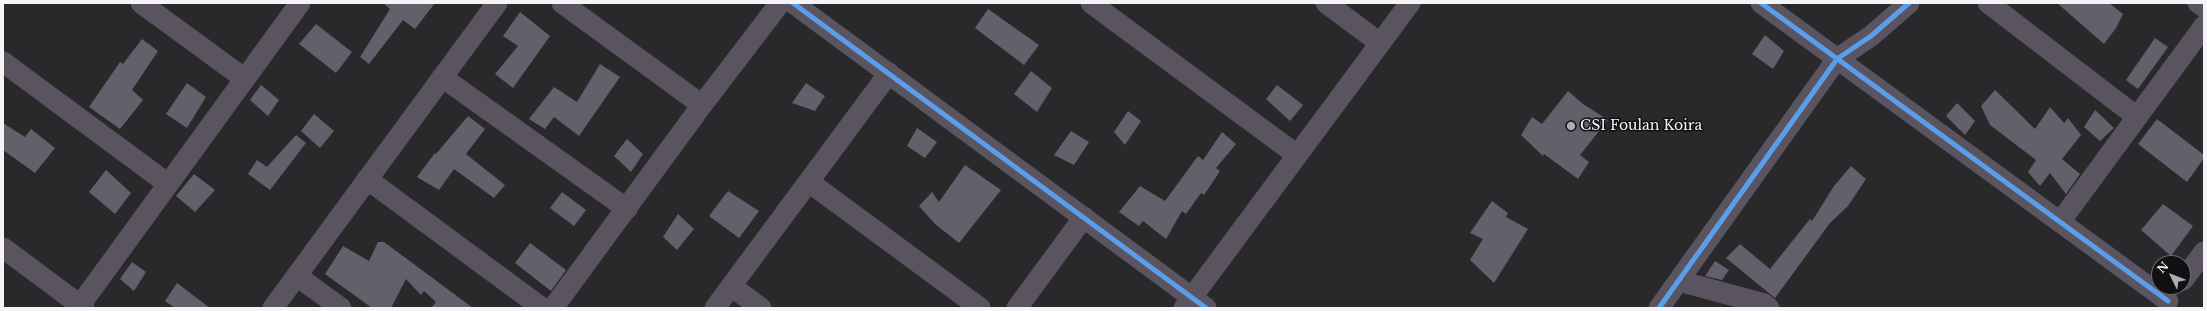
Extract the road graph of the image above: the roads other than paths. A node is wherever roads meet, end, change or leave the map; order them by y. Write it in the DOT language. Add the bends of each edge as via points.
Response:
graph roads {
  1 [pos="141,3"];
  2 [pos="300,3"];
  3 [pos="496,3"];
  4 [pos="562,3"];
  5 [pos="780,3"];
  6 [pos="793,3"];
  7 [pos="1091,3"];
  8 [pos="1326,3"];
  9 [pos="1410,3"];
  10 [pos="1761,3"];
  11 [pos="1909,3"];
  12 [pos="1988,3"];
  13 [pos="2198,3"];
  14 [pos="2204,7"];
  15 [pos="2204,26"];
  16 [pos="1380,43"];
  17 [pos="1836,59"];
  18 [pos="3,62"];
  19 [pos="889,73"];
  20 [pos="442,77"];
  21 [pos="245,79"];
  22 [pos="702,105"];
  23 [pos="2137,117"];
  24 [pos="1297,155"];
  25 [pos="367,179"];
  26 [pos="809,182"];
  27 [pos="168,184"];
  28 [pos="627,209"];
  29 [pos="1084,217"];
  30 [pos="2060,222"];
  31 [pos="3,248"];
  32 [pos="2204,252"];
  33 [pos="2191,269"];
  34 [pos="297,276"];
  35 [pos="1679,281"];
  36 [pos="731,286"];
  37 [pos="2170,299"];
  38 [pos="1194,304"];
  39 [pos="81,307"];
  40 [pos="273,308"];
  41 [pos="341,308"];
  42 [pos="542,308"];
  43 [pos="553,308"];
  44 [pos="715,308"];
  45 [pos="761,308"];
  46 [pos="980,308"];
  47 [pos="1017,308"];
  48 [pos="1659,308"];
  49 [pos="1769,308"];
  1 -- 21 [label="street"];
  2 -- 21 [label="street"];
  3 -- 20 [label="street"];
  4 -- 22 [label="street"];
  5 -- 22 [label="street"];
  6 -- 19 [label="street"];
  7 -- 24 [label="street"];
  8 -- 16 [label="street"];
  9 -- 16 [label="street"];
  10 -- 17 [label="street"];
  11 -- 17 [label="street" via="1871,36"];
  12 -- 23 [label="street"];
  13 -- 14 [label="street"];
  15 -- 23 [label="street"];
  16 -- 24 [label="street"];
  17 -- 30 [label="street"];
  17 -- 35 [label="street"];
  18 -- 27 [label="street"];
  19 -- 26 [label="street"];
  19 -- 29 [label="street"];
  20 -- 25 [label="street"];
  20 -- 28 [label="street"];
  21 -- 27 [label="street"];
  22 -- 28 [label="street"];
  23 -- 30 [label="street"];
  24 -- 38 [label="street"];
  25 -- 34 [label="street"];
  25 -- 42 [label="street"];
  26 -- 36 [label="street"];
  26 -- 46 [label="street"];
  27 -- 39 [label="street"];
  28 -- 43 [label="street"];
  29 -- 38 [label="street"];
  29 -- 47 [label="street"];
  30 -- 37 [label="street"];
  31 -- 39 [label="street"];
  32 -- 33 [label="street"];
  34 -- 40 [label="street"];
  34 -- 41 [label="street"];
  35 -- 48 [label="street"];
  35 -- 49 [label="street" via="1764,304"];
  36 -- 44 [label="street"];
  36 -- 45 [label="street"];
}
